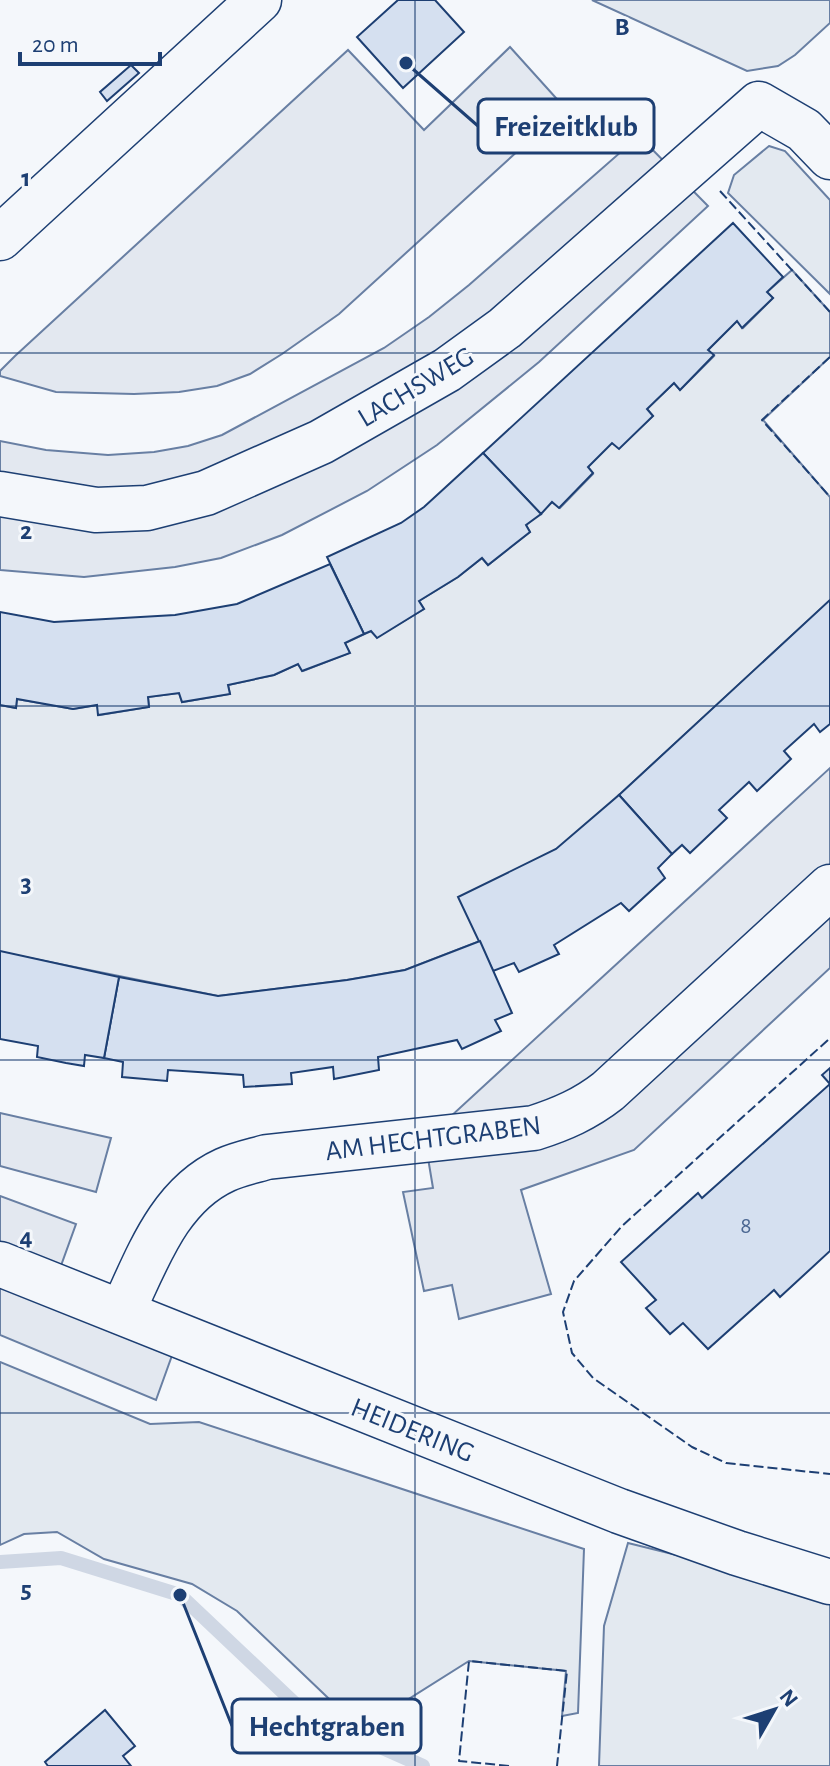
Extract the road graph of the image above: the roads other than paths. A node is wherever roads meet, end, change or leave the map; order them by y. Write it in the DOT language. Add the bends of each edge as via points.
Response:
graph roads {
  1 [pos="259,0"];
  2 [pos="830,157"];
  3 [pos="0,238"];
  4 [pos="0,494"];
  5 [pos="830,887"];
  6 [pos="0,1264"];
  7 [pos="122,1312"];
  8 [pos="830,1582"];
  1 -- 3 [label="street"];
  2 -- 4 [label="street, LACHSWEG" via="804,130 759,104 505,328 447,370 321,442 206,493 147,508 96,510"];
  5 -- 7 [label="street, AM HECHTGRABEN" via="608,1091 575,1113 534,1128 267,1157 209,1179 161,1229"];
  6 -- 7 [label="street, HEIDERING"];
  7 -- 8 [label="street, HEIDERING" via="619,1511"];
}
